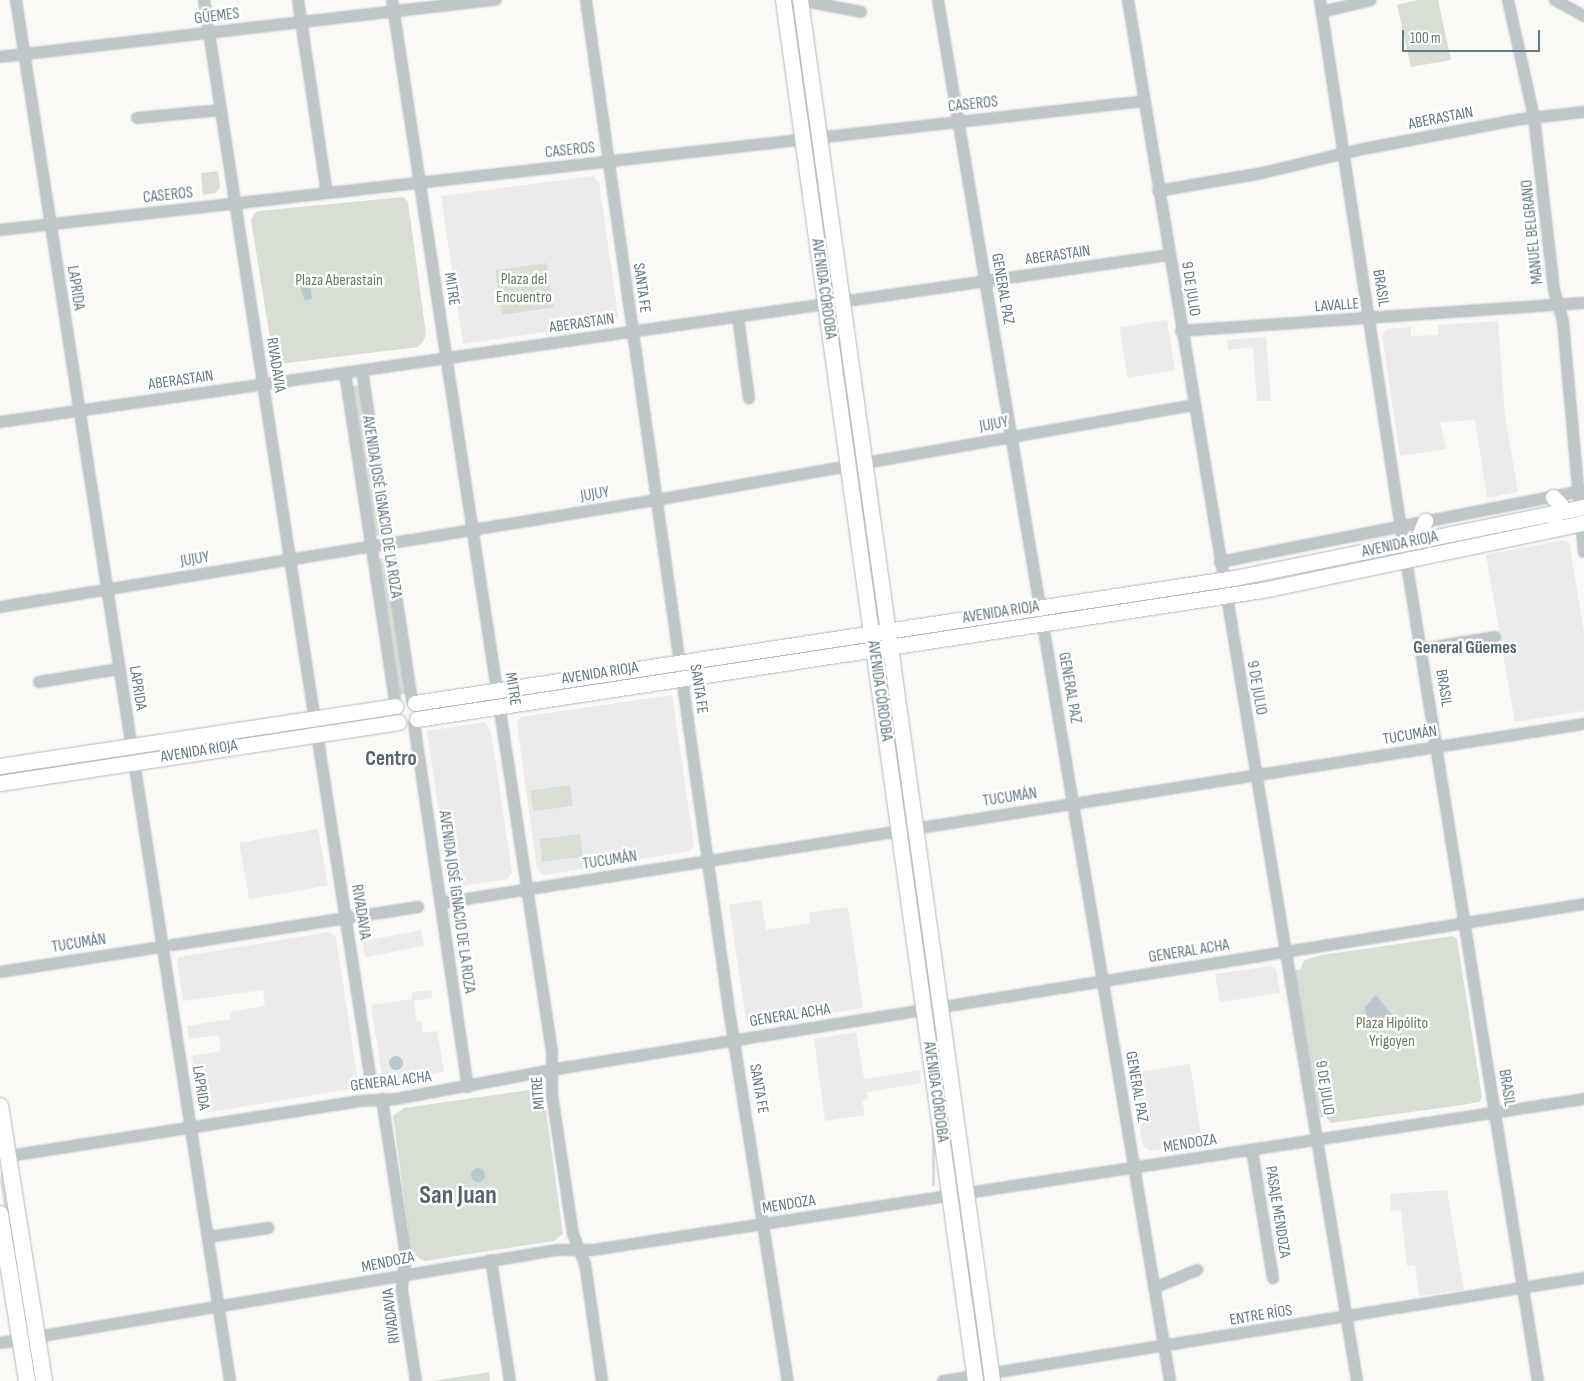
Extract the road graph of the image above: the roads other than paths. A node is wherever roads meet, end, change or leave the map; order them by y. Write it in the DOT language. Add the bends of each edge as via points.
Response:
graph roads {
  1 [pos="16,0"];
  2 [pos="204,0"];
  3 [pos="298,0"];
  4 [pos="392,0"];
  5 [pos="496,0"];
  6 [pos="586,0"];
  7 [pos="783,0"];
  8 [pos="800,0"];
  9 [pos="938,0"];
  10 [pos="1128,0"];
  11 [pos="1320,0"];
  12 [pos="1371,0"];
  13 [pos="1508,0"];
  14 [pos="1555,0"];
  15 [pos="394,12"];
  16 [pos="861,12"];
  17 [pos="1322,12"];
  18 [pos="1584,16"];
  19 [pos="301,22"];
  20 [pos="209,33"];
  21 [pos="24,55"];
  22 [pos="0,57"];
  23 [pos="1144,101"];
  24 [pos="221,110"];
  25 [pos="1584,112"];
  26 [pos="1534,117"];
  27 [pos="137,118"];
  28 [pos="958,121"];
  29 [pos="819,137"];
  30 [pos="802,139"];
  31 [pos="1344,154"];
  32 [pos="608,162"];
  33 [pos="420,183"];
  34 [pos="1158,191"];
  35 [pos="327,194"];
  36 [pos="235,204"];
  37 [pos="50,225"];
  38 [pos="0,230"];
  39 [pos="1169,255"];
  40 [pos="985,282"];
  41 [pos="842,302"];
  42 [pos="1584,303"];
  43 [pos="825,304"];
  44 [pos="1559,306"];
  45 [pos="738,317"];
  46 [pos="1369,319"];
  47 [pos="1182,331"];
  48 [pos="632,332"];
  49 [pos="447,358"];
  50 [pos="362,370"];
  51 [pos="345,373"];
  52 [pos="262,384"];
  53 [pos="749,398"];
  54 [pos="1194,405"];
  55 [pos="78,410"];
  56 [pos="0,422"];
  57 [pos="1011,437"];
  58 [pos="864,463"];
  59 [pos="847,466"];
  60 [pos="1581,492"];
  61 [pos="656,500"];
  62 [pos="1572,512"];
  63 [pos="1401,525"];
  64 [pos="473,530"];
  65 [pos="1535,534"];
  66 [pos="1419,536"];
  67 [pos="389,544"];
  68 [pos="372,547"];
  69 [pos="1448,552"];
  70 [pos="1584,552"];
  71 [pos="290,560"];
  72 [pos="1407,560"];
  73 [pos="1220,562"];
  74 [pos="1279,570"];
  75 [pos="1351,572"];
  76 [pos="1222,580"];
  77 [pos="106,590"];
  78 [pos="1225,596"];
  79 [pos="0,607"];
  80 [pos="1040,607"];
  81 [pos="1043,624"];
  82 [pos="887,631"];
  83 [pos="871,633"];
  84 [pos="1495,637"];
  85 [pos="890,648"];
  86 [pos="1422,649"];
  87 [pos="873,650"];
  88 [pos="679,662"];
  89 [pos="119,669"];
  90 [pos="682,680"];
  91 [pos="39,682"];
  92 [pos="497,690"];
  93 [pos="413,702"];
  94 [pos="396,705"];
  95 [pos="500,707"];
  96 [pos="314,718"];
  97 [pos="416,721"];
  98 [pos="398,722"];
  99 [pos="1584,724"];
  100 [pos="318,740"];
  101 [pos="130,746"];
  102 [pos="1437,747"];
  103 [pos="133,762"];
  104 [pos="0,766"];
  105 [pos="1256,775"];
  106 [pos="0,783"];
  107 [pos="1073,804"];
  108 [pos="915,828"];
  109 [pos="899,831"];
  110 [pos="708,861"];
  111 [pos="528,890"];
  112 [pos="441,903"];
  113 [pos="1584,904"];
  114 [pos="418,907"];
  115 [pos="346,918"];
  116 [pos="1465,923"];
  117 [pos="173,945"];
  118 [pos="162,947"];
  119 [pos="1286,951"];
  120 [pos="0,972"];
  121 [pos="1102,980"];
  122 [pos="940,1008"];
  123 [pos="924,1010"];
  124 [pos="734,1040"];
  125 [pos="552,1072"];
  126 [pos="371,1083"];
  127 [pos="468,1087"];
  128 [pos="1584,1099"];
  129 [pos="382,1100"];
  130 [pos="0,1106"];
  131 [pos="1494,1113"];
  132 [pos="190,1127"];
  133 [pos="1317,1140"];
  134 [pos="1252,1150"];
  135 [pos="4,1156"];
  136 [pos="1134,1168"];
  137 [pos="966,1193"];
  138 [pos="950,1196"];
  139 [pos="0,1214"];
  140 [pos="766,1224"];
  141 [pos="268,1228"];
  142 [pos="208,1237"];
  143 [pos="579,1250"];
  144 [pos="491,1260"];
  145 [pos="1197,1270"];
  146 [pos="404,1275"];
  147 [pos="1273,1278"];
  148 [pos="1584,1278"];
  149 [pos="1154,1288"];
  150 [pos="1523,1288"];
  151 [pos="219,1308"];
  152 [pos="1346,1317"];
  153 [pos="37,1338"];
  154 [pos="20,1340"];
  155 [pos="0,1343"];
  156 [pos="1164,1347"];
  157 [pos="991,1377"];
  158 [pos="975,1378"];
  159 [pos="27,1381"];
  160 [pos="44,1381"];
  161 [pos="230,1381"];
  162 [pos="416,1381"];
  163 [pos="510,1381"];
  164 [pos="602,1381"];
  165 [pos="788,1381"];
  166 [pos="943,1381"];
  167 [pos="1170,1381"];
  168 [pos="1357,1381"];
  169 [pos="1538,1381"];
  1 -- 21 [label="street, LAPRIDA"];
  2 -- 20 [label="street, RIVADAVIA"];
  3 -- 19 [label="street"];
  4 -- 15 [label="street, MITRE"];
  5 -- 15 [label="street, GÜEMES"];
  6 -- 32 [label="street, SANTA FE"];
  7 -- 30 [label="main road, AVENIDA CÓRDOBA"];
  8 -- 16 [label="street"];
  8 -- 29 [label="main road, AVENIDA CÓRDOBA"];
  9 -- 28 [label="street, GENERAL PAZ"];
  10 -- 23 [label="street, 9 DE JULIO"];
  11 -- 17 [label="street, BRASIL"];
  12 -- 17 [label="street"];
  13 -- 26 [label="street, MANUEL BELGRANO"];
  14 -- 18 [label="street"];
  15 -- 19 [label="street, GÜEMES"];
  15 -- 33 [label="street, MITRE"];
  17 -- 31 [label="street, BRASIL"];
  19 -- 20 [label="street, GÜEMES"];
  19 -- 35 [label="street"];
  20 -- 21 [label="street, GÜEMES"];
  20 -- 24 [label="street, RIVADAVIA"];
  21 -- 22 [label="street, GÜEMES"];
  21 -- 37 [label="street, LAPRIDA"];
  23 -- 28 [label="street, CASEROS"];
  23 -- 34 [label="street, 9 DE JULIO"];
  24 -- 27 [label="street"];
  24 -- 36 [label="street, RIVADAVIA"];
  25 -- 26 [label="street, ABERASTAIN"];
  26 -- 31 [label="street, ABERASTAIN"];
  26 -- 44 [label="street, MANUEL BELGRANO"];
  28 -- 29 [label="street, CASEROS"];
  28 -- 40 [label="street, GENERAL PAZ"];
  29 -- 30 [label="street, CASEROS"];
  29 -- 41 [label="main road, AVENIDA CÓRDOBA"];
  30 -- 32 [label="street, CASEROS"];
  30 -- 43 [label="main road, AVENIDA CÓRDOBA"];
  31 -- 34 [label="street, ABERASTAIN" via="1262,173"];
  31 -- 46 [label="street, BRASIL"];
  32 -- 33 [label="street, CASEROS"];
  32 -- 48 [label="street, SANTA FE"];
  33 -- 35 [label="street, CASEROS"];
  33 -- 49 [label="street, MITRE"];
  34 -- 39 [label="street, 9 DE JULIO"];
  35 -- 36 [label="street, CASEROS"];
  36 -- 37 [label="street, CASEROS"];
  36 -- 52 [label="street, RIVADAVIA"];
  37 -- 38 [label="street, CASEROS"];
  37 -- 55 [label="street, LAPRIDA"];
  39 -- 40 [label="street, ABERASTAIN"];
  39 -- 47 [label="street, 9 DE JULIO"];
  40 -- 41 [label="street, ABERASTAIN"];
  40 -- 57 [label="street, GENERAL PAZ"];
  41 -- 43 [label="street, ABERASTAIN"];
  41 -- 58 [label="main road, AVENIDA CÓRDOBA"];
  42 -- 44 [label="street, LAVALLE"];
  43 -- 45 [label="street, ABERASTAIN"];
  43 -- 59 [label="main road, AVENIDA CÓRDOBA"];
  44 -- 46 [label="street, LAVALLE"];
  44 -- 60 [label="street, MANUEL BELGRANO"];
  45 -- 48 [label="street, ABERASTAIN"];
  45 -- 53 [label="street"];
  46 -- 47 [label="street, LAVALLE"];
  46 -- 63 [label="street, BRASIL"];
  47 -- 54 [label="street, 9 DE JULIO"];
  48 -- 49 [label="street, ABERASTAIN"];
  48 -- 61 [label="street, SANTA FE"];
  49 -- 50 [label="street, ABERASTAIN"];
  49 -- 64 [label="street, MITRE"];
  50 -- 51 [label="street, ABERASTAIN"];
  50 -- 67 [label="street, AVENIDA JOSÉ IGNACIO DE LA ROZA"];
  51 -- 52 [label="street, ABERASTAIN"];
  51 -- 68 [label="street, AVENIDA JOSÉ IGNACIO DE LA ROZA"];
  52 -- 55 [label="street, ABERASTAIN"];
  52 -- 71 [label="street, RIVADAVIA"];
  54 -- 57 [label="street, JUJUY"];
  54 -- 73 [label="street, 9 DE JULIO"];
  55 -- 56 [label="street, ABERASTAIN"];
  55 -- 77 [label="street, LAPRIDA"];
  57 -- 58 [label="street, JUJUY"];
  57 -- 80 [label="street, GENERAL PAZ"];
  58 -- 59 [label="street, JUJUY"];
  58 -- 82 [label="main road, AVENIDA CÓRDOBA"];
  59 -- 61 [label="street, JUJUY"];
  59 -- 83 [label="main road, AVENIDA CÓRDOBA"];
  60 -- 62 [label="street, MANUEL BELGRANO"];
  60 -- 62 [label="street, AVENIDA RIOJA"];
  61 -- 64 [label="street, JUJUY"];
  61 -- 88 [label="street, SANTA FE"];
  62 -- 65 [label="main road, AVENIDA RIOJA"];
  62 -- 65 [label="main road"];
  62 -- 66 [label="main road, AVENIDA RIOJA"];
  62 -- 70 [label="street, MANUEL BELGRANO"];
  63 -- 66 [label="street, BRASIL"];
  63 -- 66 [label="street, AVENIDA RIOJA"];
  63 -- 73 [label="street, AVENIDA RIOJA"];
  64 -- 67 [label="street, JUJUY"];
  64 -- 92 [label="street, MITRE"];
  65 -- 69 [label="main road, AVENIDA RIOJA"];
  66 -- 69 [label="main road"];
  66 -- 72 [label="street, BRASIL"];
  66 -- 74 [label="main road, AVENIDA RIOJA"];
  66 -- 75 [label="main road" via="1393,554 1368,560"];
  67 -- 68 [label="street, JUJUY"];
  67 -- 93 [label="street, AVENIDA JOSÉ IGNACIO DE LA ROZA"];
  68 -- 71 [label="street, JUJUY"];
  68 -- 94 [label="street, AVENIDA JOSÉ IGNACIO DE LA ROZA"];
  69 -- 72 [label="main road, AVENIDA RIOJA"];
  71 -- 77 [label="street, JUJUY"];
  71 -- 96 [label="street, RIVADAVIA"];
  72 -- 75 [label="main road, AVENIDA RIOJA"];
  72 -- 86 [label="street, BRASIL"];
  73 -- 76 [label="street, 9 DE JULIO"];
  74 -- 76 [label="main road, AVENIDA RIOJA"];
  74 -- 78 [label="main road" via="1265,580 1231,588"];
  75 -- 78 [label="main road, AVENIDA RIOJA"];
  76 -- 78 [label="street, 9 DE JULIO"];
  76 -- 80 [label="main road, AVENIDA RIOJA"];
  77 -- 79 [label="street, JUJUY"];
  77 -- 89 [label="street, LAPRIDA"];
  78 -- 81 [label="main road, AVENIDA RIOJA"];
  78 -- 105 [label="street, 9 DE JULIO"];
  80 -- 81 [label="street, GENERAL PAZ"];
  80 -- 82 [label="main road, AVENIDA RIOJA"];
  81 -- 85 [label="main road, AVENIDA RIOJA"];
  81 -- 107 [label="street, GENERAL PAZ"];
  82 -- 83 [label="main road, AVENIDA RIOJA"];
  82 -- 85 [label="main road, AVENIDA CÓRDOBA"];
  83 -- 87 [label="main road, AVENIDA CÓRDOBA"];
  83 -- 88 [label="main road, AVENIDA RIOJA"];
  84 -- 86 [label="street"];
  85 -- 87 [label="main road, AVENIDA RIOJA"];
  85 -- 108 [label="main road, AVENIDA CÓRDOBA"];
  86 -- 102 [label="street, BRASIL"];
  87 -- 90 [label="main road, AVENIDA RIOJA"];
  87 -- 109 [label="main road, AVENIDA CÓRDOBA"];
  88 -- 90 [label="street, SANTA FE"];
  88 -- 92 [label="main road, AVENIDA RIOJA"];
  89 -- 91 [label="street"];
  89 -- 101 [label="street, LAPRIDA"];
  90 -- 95 [label="main road, AVENIDA RIOJA"];
  90 -- 110 [label="street, SANTA FE"];
  92 -- 93 [label="main road, AVENIDA RIOJA"];
  92 -- 95 [label="street, MITRE"];
  93 -- 94 [label="main road" via="405,700"];
  93 -- 97 [label="main road" via="418,709"];
  94 -- 96 [label="main road, AVENIDA RIOJA"];
  94 -- 98 [label="main road" via="394,716"];
  95 -- 97 [label="main road, AVENIDA RIOJA"];
  95 -- 111 [label="street, MITRE"];
  96 -- 100 [label="street, RIVADAVIA"];
  96 -- 101 [label="main road, AVENIDA RIOJA"];
  97 -- 98 [label="main road" via="407,725"];
  97 -- 112 [label="street, AVENIDA JOSÉ IGNACIO DE LA ROZA"];
  98 -- 100 [label="main road, AVENIDA RIOJA"];
  99 -- 102 [label="street, TUCUMÁN"];
  100 -- 103 [label="main road, AVENIDA RIOJA"];
  100 -- 115 [label="street, RIVADAVIA"];
  101 -- 103 [label="street, LAPRIDA"];
  101 -- 104 [label="main road, AVENIDA RIOJA"];
  102 -- 105 [label="street, TUCUMÁN"];
  102 -- 116 [label="street, BRASIL"];
  103 -- 106 [label="main road, AVENIDA RIOJA"];
  103 -- 118 [label="street, LAPRIDA"];
  105 -- 107 [label="street, TUCUMÁN"];
  105 -- 119 [label="street, 9 DE JULIO"];
  107 -- 108 [label="street, TUCUMÁN"];
  107 -- 121 [label="street, GENERAL PAZ"];
  108 -- 109 [label="street, TUCUMÁN"];
  108 -- 122 [label="main road, AVENIDA CÓRDOBA"];
  109 -- 110 [label="street, TUCUMÁN"];
  109 -- 123 [label="main road, AVENIDA CÓRDOBA"];
  110 -- 111 [label="street, TUCUMÁN"];
  110 -- 124 [label="street, SANTA FE"];
  111 -- 112 [label="street, TUCUMÁN"];
  111 -- 125 [label="street, MITRE" via="552,1052"];
  112 -- 127 [label="street, AVENIDA JOSÉ IGNACIO DE LA ROZA"];
  113 -- 116 [label="street, GENERAL ACHA"];
  114 -- 115 [label="street"];
  115 -- 117 [label="street"];
  115 -- 126 [label="street, RIVADAVIA"];
  116 -- 119 [label="street, GENERAL ACHA"];
  116 -- 131 [label="street, BRASIL"];
  118 -- 120 [label="street, TUCUMÁN"];
  118 -- 132 [label="street, LAPRIDA"];
  119 -- 121 [label="street, GENERAL ACHA"];
  119 -- 133 [label="street, 9 DE JULIO"];
  121 -- 122 [label="street, GENERAL ACHA"];
  121 -- 136 [label="street, GENERAL PAZ"];
  122 -- 123 [label="street, GENERAL ACHA"];
  122 -- 137 [label="main road, AVENIDA CÓRDOBA"];
  123 -- 124 [label="street, GENERAL ACHA"];
  123 -- 138 [label="main road, AVENIDA CÓRDOBA"];
  124 -- 125 [label="street, GENERAL ACHA"];
  124 -- 140 [label="street, SANTA FE"];
  125 -- 127 [label="street, GENERAL ACHA"];
  125 -- 143 [label="street, MITRE" via="552,1095 572,1226"];
  127 -- 129 [label="street, GENERAL ACHA"];
  128 -- 131 [label="street, MENDOZA"];
  129 -- 132 [label="street, GENERAL ACHA"];
  129 -- 146 [label="street, RIVADAVIA" via="406,1255"];
  130 -- 135 [label="main road"];
  131 -- 133 [label="street, MENDOZA"];
  131 -- 150 [label="street, BRASIL"];
  132 -- 135 [label="street, GENERAL ACHA"];
  132 -- 142 [label="street, LAPRIDA"];
  133 -- 134 [label="street, MENDOZA"];
  133 -- 152 [label="street, 9 DE JULIO"];
  134 -- 136 [label="street, MENDOZA"];
  134 -- 147 [label="street, PASAJE MENDOZA"];
  135 -- 153 [label="main road"];
  136 -- 137 [label="street, MENDOZA"];
  136 -- 149 [label="street, GENERAL PAZ"];
  137 -- 138 [label="street, MENDOZA"];
  137 -- 157 [label="main road, AVENIDA CÓRDOBA"];
  138 -- 140 [label="street, MENDOZA"];
  138 -- 158 [label="main road, AVENIDA CÓRDOBA"];
  139 -- 154 [label="main road"];
  140 -- 143 [label="street, MENDOZA"];
  140 -- 165 [label="street, SANTA FE"];
  141 -- 142 [label="street"];
  142 -- 151 [label="street, LAPRIDA"];
  143 -- 144 [label="street, MENDOZA"];
  143 -- 164 [label="street, MITRE" via="585,1263"];
  144 -- 146 [label="street, MENDOZA"];
  144 -- 163 [label="street"];
  145 -- 149 [label="street"];
  146 -- 151 [label="street, MENDOZA"];
  146 -- 162 [label="street, RIVADAVIA" via="402,1290"];
  148 -- 150 [label="street, ENTRE RÍOS"];
  149 -- 156 [label="street, GENERAL PAZ"];
  150 -- 152 [label="street, ENTRE RÍOS"];
  150 -- 169 [label="street, BRASIL"];
  151 -- 153 [label="street, MENDOZA"];
  151 -- 161 [label="street, LAPRIDA"];
  152 -- 156 [label="street, ENTRE RÍOS"];
  152 -- 168 [label="street, 9 DE JULIO"];
  153 -- 154 [label="street, MENDOZA"];
  153 -- 160 [label="main road"];
  154 -- 155 [label="street, MENDOZA"];
  154 -- 159 [label="main road"];
  156 -- 157 [label="street, ENTRE RÍOS"];
  156 -- 167 [label="street, GENERAL PAZ"];
  157 -- 158 [label="street, ENTRE RÍOS"];
  158 -- 166 [label="street, ENTRE RÍOS"];
}
